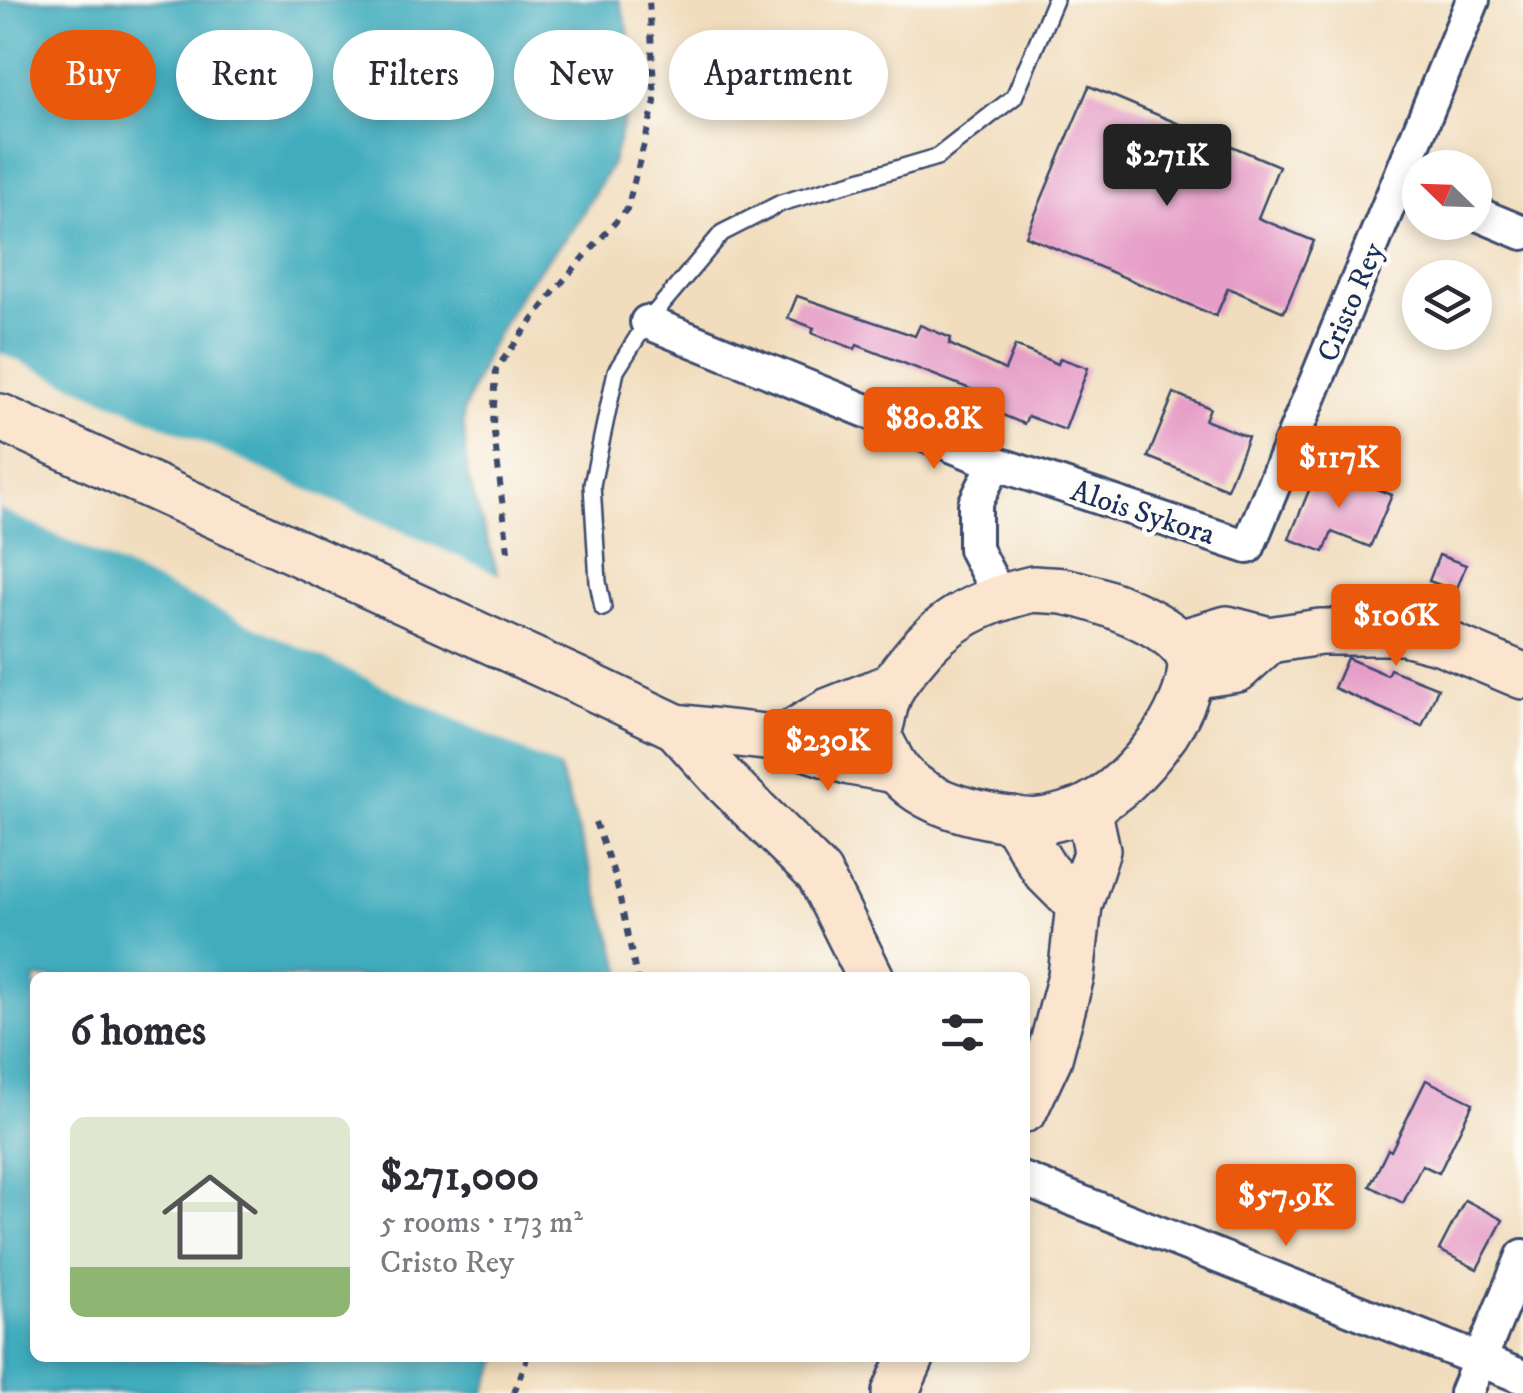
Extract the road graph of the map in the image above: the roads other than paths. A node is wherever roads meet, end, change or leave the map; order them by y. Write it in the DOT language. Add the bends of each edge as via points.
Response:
graph roads {
  1 [pos="1055,0"];
  2 [pos="1474,0"];
  3 [pos="1422,150"];
  4 [pos="1402,204"];
  5 [pos="1492,220"];
  6 [pos="1523,233"];
  7 [pos="647,322"];
  8 [pos="0,417"];
  9 [pos="996,464"];
  10 [pos="1248,547"];
  11 [pos="1000,596"];
  12 [pos="603,608"];
  13 [pos="1185,660"];
  14 [pos="1523,676"];
  15 [pos="890,687"];
  16 [pos="676,727"];
  17 [pos="782,738"];
  18 [pos="895,770"];
  19 [pos="1088,808"];
  20 [pos="1013,820"];
  21 [pos="1079,905"];
  22 [pos="868,972"];
  23 [pos="1030,1098"];
  24 [pos="1030,1182"];
  25 [pos="1523,1256"];
  26 [pos="1480,1359"];
  27 [pos="889,1362"];
  28 [pos="909,1362"];
  29 [pos="1523,1378"];
  30 [pos="884,1393"];
  31 [pos="895,1393"];
  32 [pos="1466,1393"];
  1 -- 7 [label="lane" via="1014,97 937,157 781,203 722,233"];
  2 -- 3 [label="street, Cristo Rey"];
  4 -- 10 [label="street, Cristo Rey"];
  5 -- 6 [label="street"];
  7 -- 9 [label="street, Alois Sykora"];
  7 -- 12 [label="lane" via="616,371 592,486"];
  8 -- 16 [label="street"];
  9 -- 10 [label="street, Alois Sykora"];
  9 -- 11 [label="street" via="975,504 975,549"];
  11 -- 13 [label="street" via="1033,589 1098,600 1144,620"];
  11 -- 15 [label="street" via="948,624"];
  13 -- 14 [label="street" via="1226,629 1270,640 1320,632 1404,632"];
  13 -- 19 [label="street" via="1181,704 1168,730 1132,774"];
  15 -- 17 [label="street"];
  15 -- 18 [label="street" via="879,736"];
  16 -- 17 [label="street"];
  16 -- 22 [label="street" via="819,874"];
  17 -- 18 [label="street"];
  18 -- 20 [label="street" via="958,809"];
  19 -- 20 [label="street" via="1039,821"];
  19 -- 21 [label="street" via="1097,850"];
  20 -- 21 [label="street" via="1046,872"];
  21 -- 23 [label="street" via="1071,976 1049,1058"];
  24 -- 26 [label="street"];
  25 -- 26 [label="street"];
  26 -- 29 [label="street"];
  26 -- 32 [label="street"];
  27 -- 30 [label="street"];
  28 -- 31 [label="street"];
}
